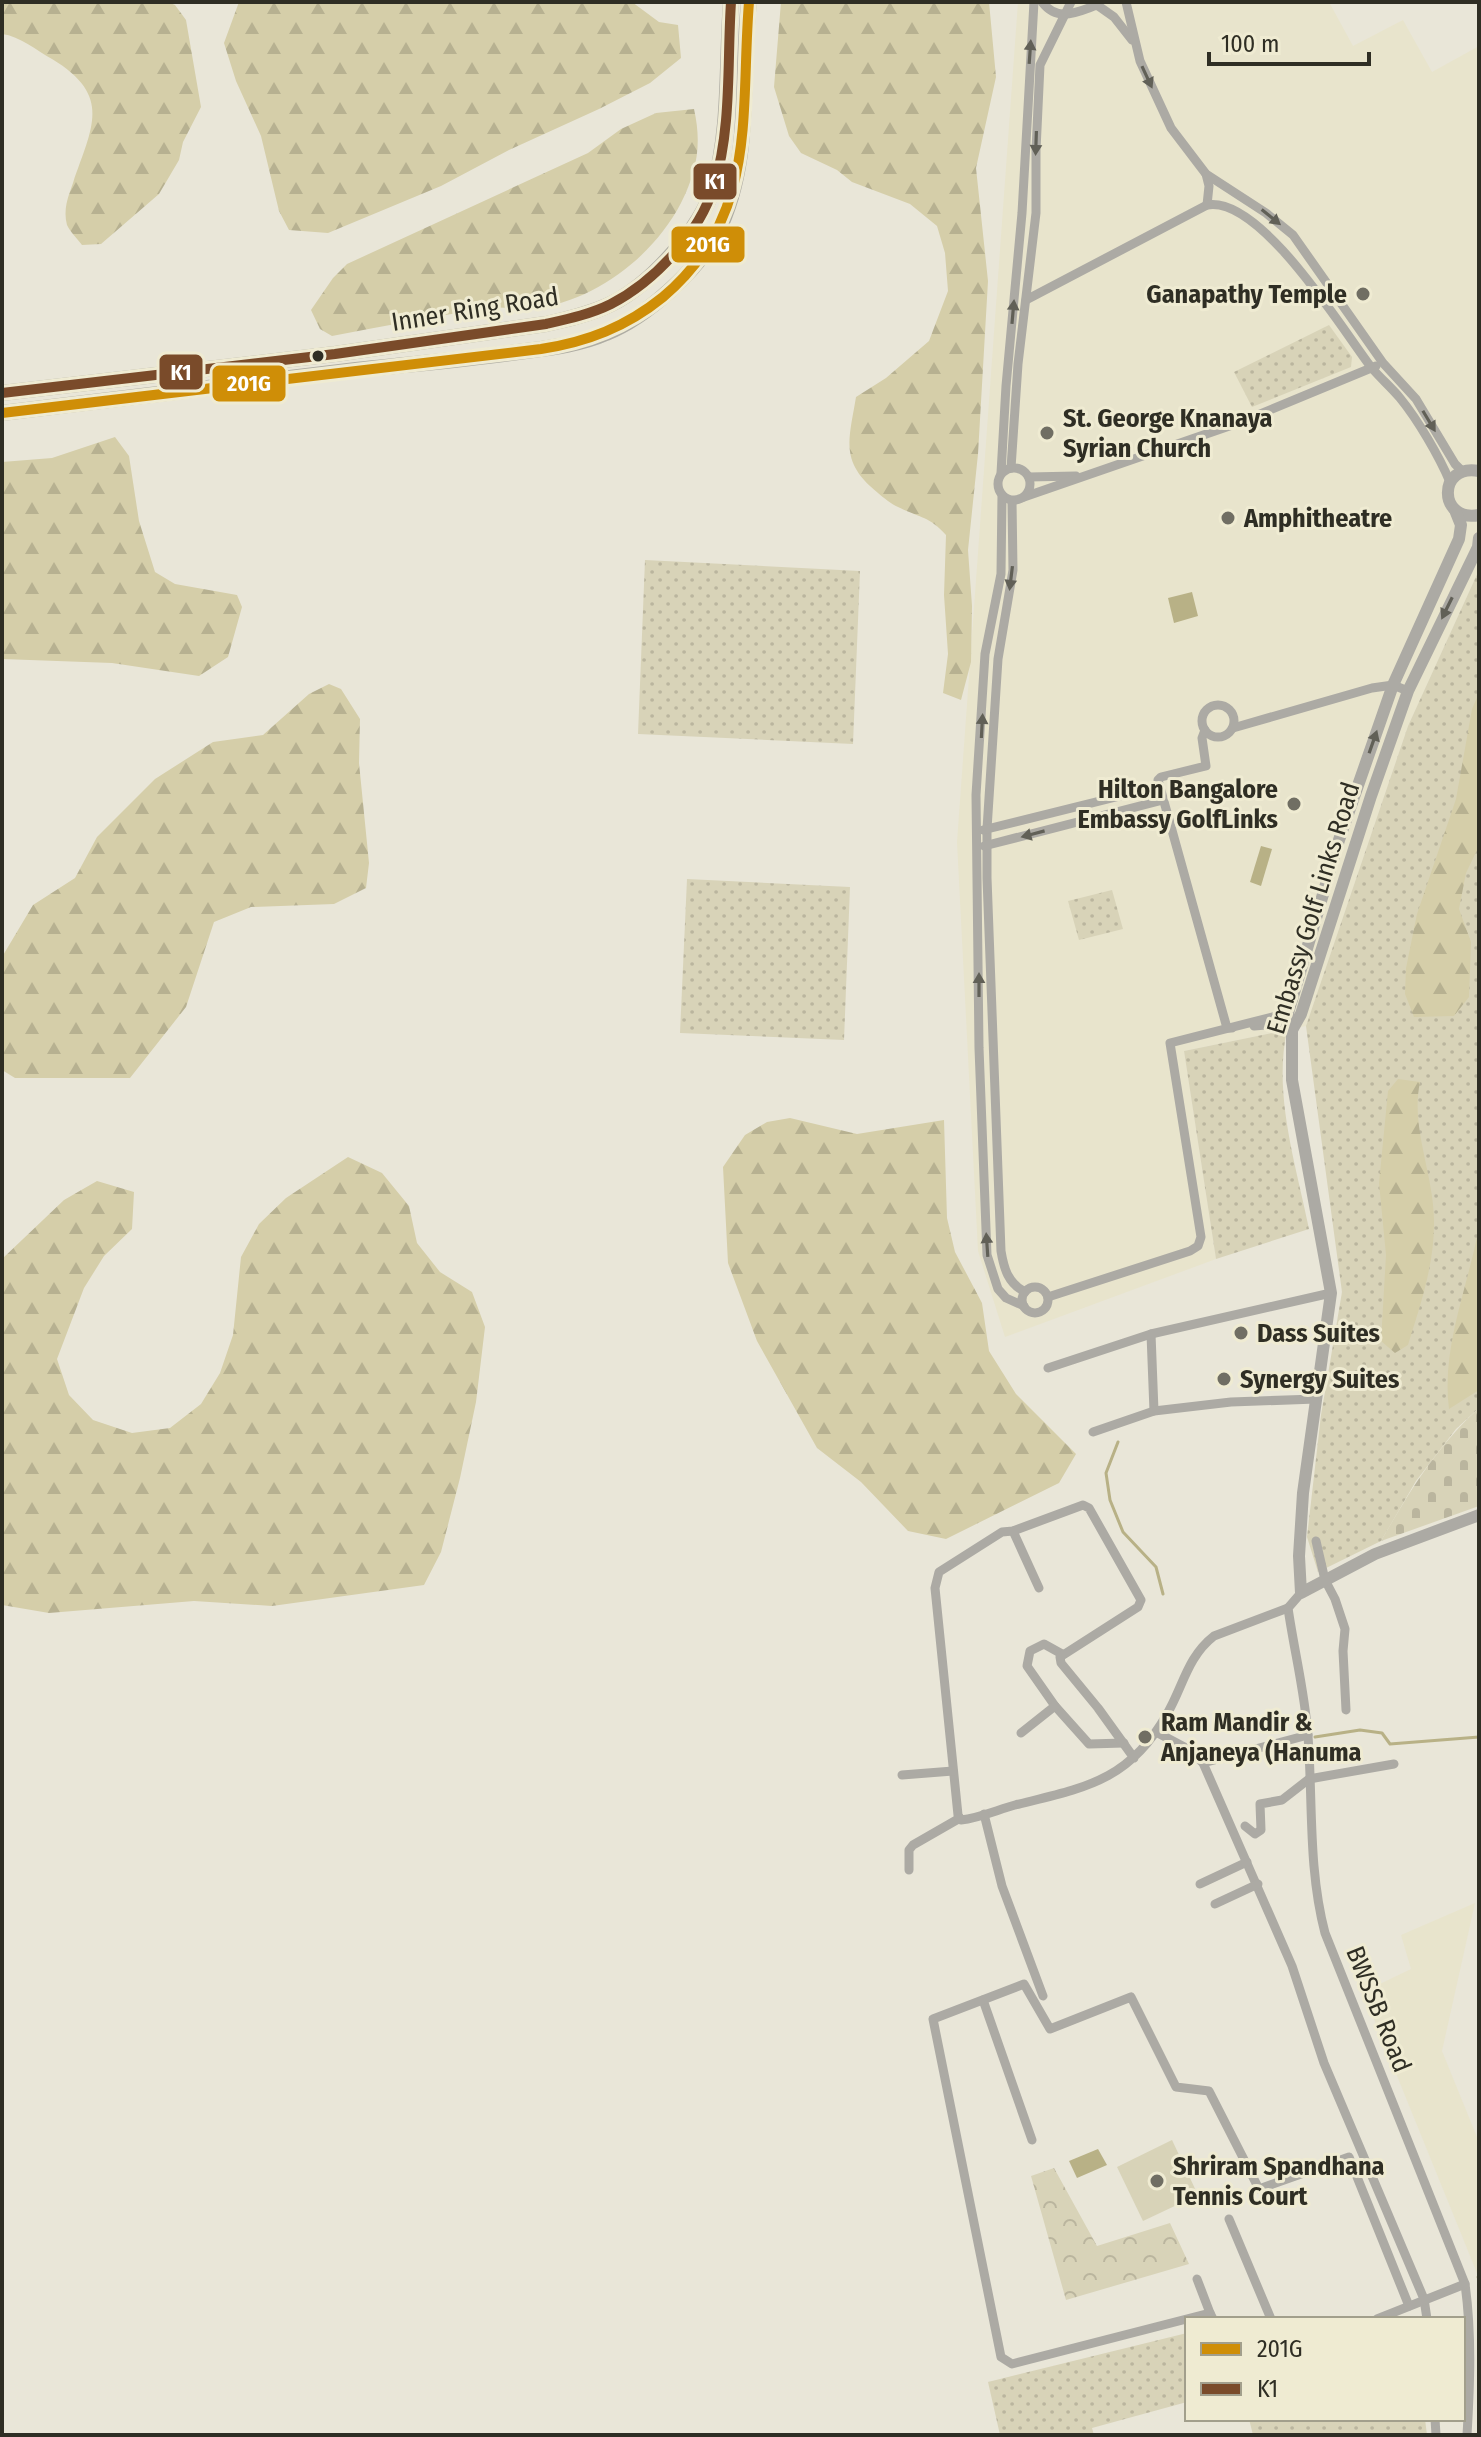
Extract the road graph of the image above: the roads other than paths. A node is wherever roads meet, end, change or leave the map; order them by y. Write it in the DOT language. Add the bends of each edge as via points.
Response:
graph roads {
  1 [pos="731,2"];
  2 [pos="749,2"];
  3 [pos="1034,2"];
  4 [pos="1042,2"];
  5 [pos="1071,2"];
  6 [pos="1126,2"];
  7 [pos="1065,17"];
  8 [pos="1134,43"];
  9 [pos="1206,174"];
  10 [pos="1207,205"];
  11 [pos="1026,300"];
  12 [pos="335,354"];
  13 [pos="1383,363"];
  14 [pos="1372,368"];
  15 [pos="337,373"];
  16 [pos="2,393"];
  17 [pos="2,413"];
  18 [pos="1006,470"];
  19 [pos="1462,471"];
  20 [pos="1479,471"];
  21 [pos="1084,476"];
  22 [pos="1029,477"];
  23 [pos="1450,482"];
  24 [pos="1002,495"];
  25 [pos="1024,497"];
  26 [pos="1012,501"];
  27 [pos="1455,510"];
  28 [pos="1479,515"];
  29 [pos="1479,538"];
  30 [pos="1393,685"];
  31 [pos="1408,691"];
  32 [pos="1233,728"];
  33 [pos="1205,730"];
  34 [pos="1160,786"];
  35 [pos="1163,800"];
  36 [pos="1343,828"];
  37 [pos="987,829"];
  38 [pos="975,830"];
  39 [pos="1359,832"];
  40 [pos="988,846"];
  41 [pos="976,847"];
  42 [pos="1290,1022"];
  43 [pos="1227,1028"];
  44 [pos="1025,1292"];
  45 [pos="1331,1293"];
  46 [pos="1048,1297"];
  47 [pos="1024,1306"];
  48 [pos="1151,1334"];
  49 [pos="1048,1368"];
  50 [pos="1316,1399"];
  51 [pos="1154,1411"];
  52 [pos="1093,1432"];
  53 [pos="1479,1515"];
  54 [pos="1013,1531"];
  55 [pos="1316,1541"];
  56 [pos="1325,1580"];
  57 [pos="1039,1588"];
  58 [pos="1301,1593"];
  59 [pos="1288,1608"];
  60 [pos="1062,1654"];
  61 [pos="1055,1706"];
  62 [pos="1346,1710"];
  63 [pos="1156,1732"];
  64 [pos="1021,1733"];
  65 [pos="1308,1735"];
  66 [pos="1124,1743"];
  67 [pos="1134,1758"];
  68 [pos="1203,1763"];
  69 [pos="1394,1764"];
  70 [pos="953,1771"];
  71 [pos="902,1775"];
  72 [pos="1309,1779"];
  73 [pos="984,1814"];
  74 [pos="960,1818"];
  75 [pos="1245,1826"];
  76 [pos="1247,1862"];
  77 [pos="909,1870"];
  78 [pos="1200,1884"];
  79 [pos="1258,1884"];
  80 [pos="1215,1904"];
  81 [pos="1043,1996"];
  82 [pos="983,2000"];
  83 [pos="1032,2140"];
  84 [pos="1229,2219"];
  85 [pos="1197,2279"];
  86 [pos="1465,2284"];
  87 [pos="1424,2299"];
  88 [pos="1409,2306"];
  89 [pos="1211,2316"];
  90 [pos="1270,2317"];
  91 [pos="1382,2317"];
  92 [pos="1427,2317"];
  93 [pos="1185,2322"];
  94 [pos="1467,2435"];
  1 -- 12 [label="main road, Inner Ring Road" via="725,122 713,190 702,214 661,265 613,303 578,317"];
  2 -- 15 [label="main road, Inner Ring Road" via="744,122 733,194 716,235 679,282 622,325 588,340"];
  18 -- 3 [label="street, one-way" via="1006,386"];
  4 -- 7 [label="street" via="1048,11"];
  5 -- 7 [label="street"];
  6 -- 8 [label="street"];
  7 -- 8 [label="street" via="1097,5"];
  7 -- 11 [label="street, one-way" via="1040,65 1036,213"];
  8 -- 9 [label="street, one-way" via="1171,128"];
  9 -- 10 [label="street"];
  9 -- 13 [label="street, one-way" via="1293,235"];
  10 -- 11 [label="street"];
  10 -- 14 [label="street" via="1217,203 1235,211 1280,246"];
  11 -- 18 [label="street"];
  12 -- 15 [label="main road"];
  12 -- 16 [label="main road, Inner Ring Road"];
  13 -- 14 [label="street"];
  13 -- 19 [label="street, one-way" via="1416,399"];
  14 -- 21 [label="street" via="1241,422"];
  14 -- 23 [label="street" via="1402,400"];
  15 -- 17 [label="main road, Inner Ring Road"];
  18 -- 22 [label="street" via="1021,469"];
  18 -- 24 [label="street" via="997,484"];
  19 -- 20 [label="street"];
  19 -- 23 [label="street"];
  21 -- 22 [label="street"];
  21 -- 25 [label="street"];
  22 -- 25 [label="street"];
  23 -- 27 [label="street" via="1448,497"];
  24 -- 26 [label="street"];
  38 -- 24 [label="street, one-way" via="985,654 1001,574"];
  25 -- 26 [label="street"];
  26 -- 37 [label="street, one-way" via="1013,570 998,659"];
  27 -- 28 [label="street"];
  27 -- 30 [label="street" via="1459,539"];
  29 -- 31 [label="street, Embassy Golf Links Road, one-way"];
  30 -- 31 [label="street"];
  30 -- 32 [label="street"];
  36 -- 30 [label="street, one-way"];
  31 -- 39 [label="street, Embassy Golf Links Road"];
  32 -- 33 [label="street" via="1223,737"];
  32 -- 33 [label="street" via="1229,709 1217,705 1202,717"];
  33 -- 34 [label="street" via="1205,767 1161,777"];
  34 -- 35 [label="street"];
  34 -- 37 [label="street"];
  35 -- 40 [label="street, one-way"];
  35 -- 43 [label="street"];
  36 -- 39 [label="street"];
  36 -- 42 [label="street"];
  37 -- 38 [label="street"];
  37 -- 40 [label="street"];
  38 -- 41 [label="street"];
  39 -- 42 [label="street, Embassy Golf Links Road" via="1301,1014"];
  40 -- 41 [label="street"];
  40 -- 44 [label="street" via="1001,1251 1009,1278"];
  47 -- 41 [label="street, one-way" via="998,1289 987,1255"];
  42 -- 43 [label="street"];
  42 -- 45 [label="street, Embassy Golf Links Road" via="1292,1080"];
  43 -- 46 [label="street" via="1170,1043 1200,1243 1190,1251"];
  44 -- 46 [label="street" via="1040,1288"];
  44 -- 47 [label="street"];
  45 -- 48 [label="street"];
  45 -- 50 [label="street, Embassy Golf Links Road"];
  46 -- 47 [label="street" via="1042,1311 1030,1312"];
  48 -- 49 [label="street"];
  48 -- 51 [label="street"];
  50 -- 51 [label="street"];
  50 -- 58 [label="street, Embassy Golf Links Road" via="1300,1526"];
  51 -- 52 [label="street"];
  53 -- 56 [label="street" via="1375,1554"];
  54 -- 57 [label="street"];
  54 -- 60 [label="street" via="1083,1505 1089,1508 1141,1600 1138,1607"];
  54 -- 70 [label="street" via="962,1556 936,1578"];
  55 -- 56 [label="street"];
  56 -- 58 [label="street"];
  56 -- 62 [label="street" via="1345,1629"];
  58 -- 59 [label="street"];
  59 -- 63 [label="street" via="1205,1643"];
  59 -- 65 [label="street, BWSSB Road"];
  60 -- 61 [label="street" via="1044,1644 1030,1651 1027,1660"];
  60 -- 66 [label="street" via="1061,1663"];
  61 -- 64 [label="street"];
  61 -- 66 [label="street" via="1089,1744"];
  63 -- 67 [label="street"];
  63 -- 68 [label="street"];
  65 -- 68 [label="street"];
  65 -- 72 [label="street, BWSSB Road"];
  66 -- 67 [label="street"];
  67 -- 73 [label="street" via="1102,1781"];
  68 -- 76 [label="street"];
  69 -- 72 [label="street"];
  70 -- 71 [label="street"];
  70 -- 74 [label="street"];
  72 -- 75 [label="street" via="1282,1800 1260,1804 1258,1833"];
  72 -- 86 [label="street, BWSSB Road" via="1312,1869 1325,1933"];
  73 -- 74 [label="street"];
  73 -- 81 [label="street" via="1002,1886"];
  74 -- 77 [label="street" via="913,1845"];
  76 -- 78 [label="street"];
  76 -- 79 [label="street"];
  79 -- 80 [label="street"];
  79 -- 87 [label="street" via="1300,1986 1324,2063"];
  82 -- 83 [label="street"];
  82 -- 88 [label="street" via="1025,1984 1051,2029 1131,1997 1176,2087 1210,2093 1259,2189 1349,2157"];
  82 -- 93 [label="street" via="932,2020 1001,2357 1012,2364"];
  84 -- 90 [label="street"];
  85 -- 89 [label="street"];
  86 -- 87 [label="street"];
  86 -- 94 [label="street, BWSSB Road"];
  87 -- 88 [label="street"];
  87 -- 92 [label="street"];
  88 -- 91 [label="street"];
}
